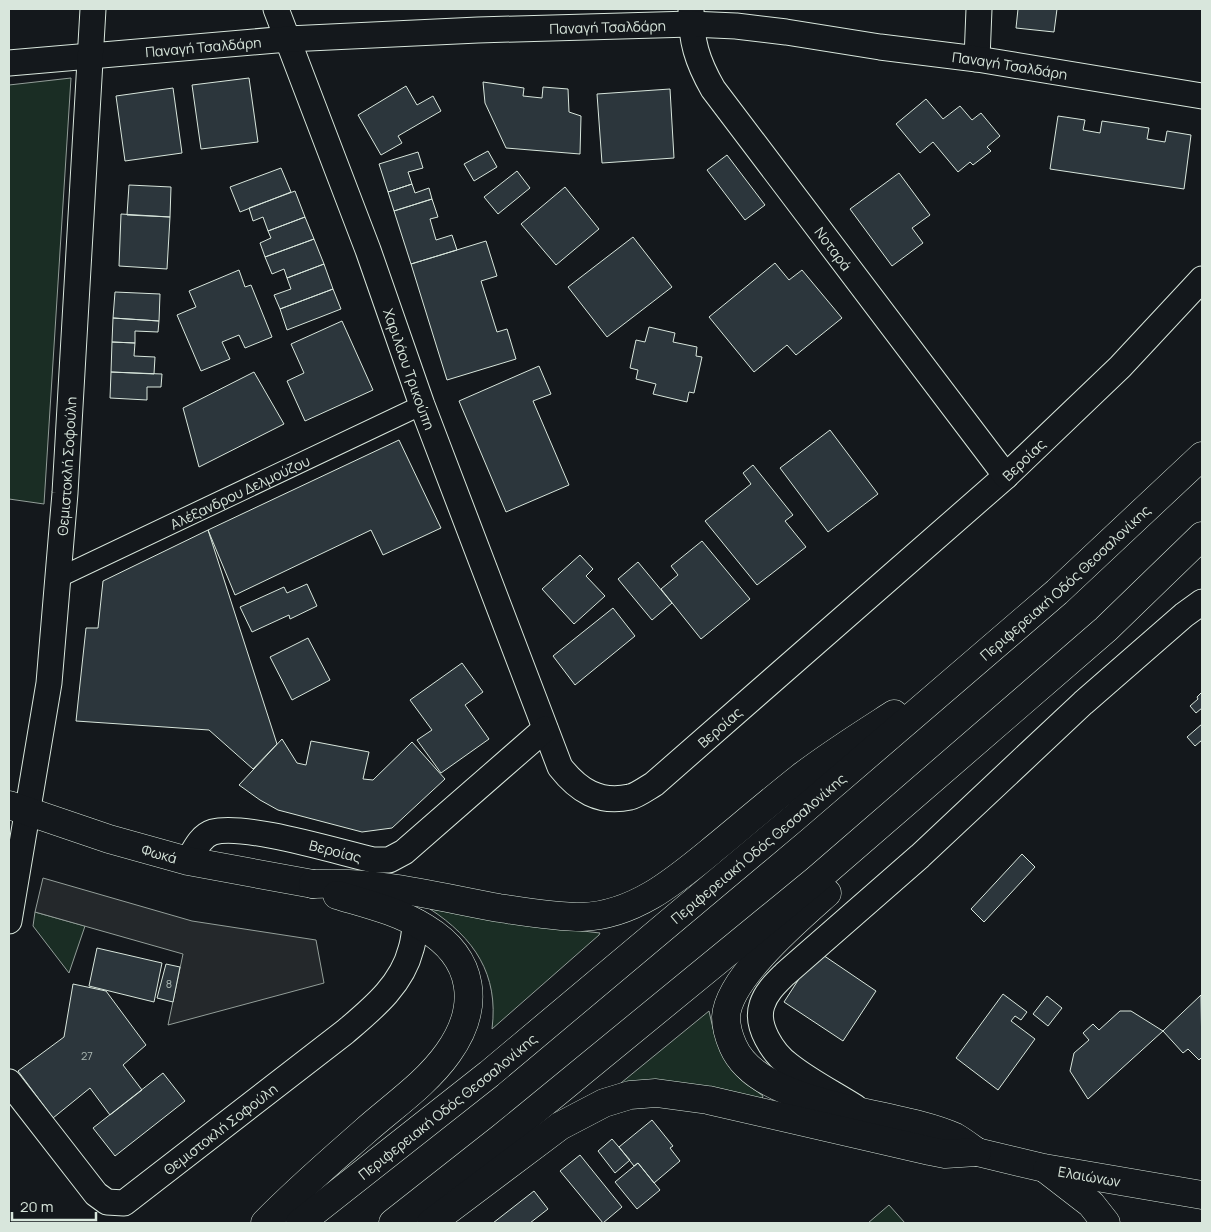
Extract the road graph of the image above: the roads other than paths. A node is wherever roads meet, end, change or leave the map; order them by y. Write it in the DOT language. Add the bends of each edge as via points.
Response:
graph roads {
  1 [pos="93,9"];
  2 [pos="276,9"];
  3 [pos="979,9"];
  4 [pos="691,16"];
  5 [pos="288,38"];
  6 [pos="90,55"];
  7 [pos="977,59"];
  8 [pos="9,63"];
  9 [pos="1202,96"];
  10 [pos="1202,279"];
  11 [pos="422,405"];
  12 [pos="1202,456"];
  13 [pos="1006,476"];
  14 [pos="1202,536"];
  15 [pos="58,578"];
  16 [pos="1202,602"];
  17 [pos="972,664"];
  18 [pos="1046,681"];
  19 [pos="545,729"];
  20 [pos="18,809"];
  21 [pos="188,861"];
  22 [pos="313,884"];
  23 [pos="9,921"];
  24 [pos="416,922"];
  25 [pos="9,1082"];
  26 [pos="863,1112"];
  27 [pos="977,1152"];
  28 [pos="1044,1168"];
  29 [pos="1202,1194"];
  30 [pos="265,1223"];
  31 [pos="300,1223"];
  32 [pos="393,1223"];
  33 [pos="431,1223"];
  34 [pos="1106,1223"];
  1 -- 6 [label="street, Θεμιστοκλή Σοφούλη"];
  2 -- 5 [label="street, Χαριλάου Τρικούπη"];
  3 -- 7 [label="street"];
  4 -- 5 [label="street, Παναγή Τσαλδάρη"];
  4 -- 7 [label="street, Παναγή Τσαλδάρη" via="760,29"];
  4 -- 13 [label="street, Νοταρά" via="698,60 717,94"];
  5 -- 6 [label="street, Παναγή Τσαλδάρη"];
  5 -- 11 [label="street, Χαριλάου Τρικούπη"];
  6 -- 8 [label="street, Παναγή Τσαλδάρη"];
  6 -- 15 [label="street, Θεμιστοκλή Σοφούλη"];
  7 -- 9 [label="street, Παναγή Τσαλδάρη"];
  10 -- 13 [label="street, Βεροίας" via="1120,367"];
  11 -- 15 [label="street, Αλέξανδρου Δελμούζου"];
  11 -- 19 [label="street, Χαριλάου Τρικούπη"];
  12 -- 17 [label="main road, Περιφερειακή Οδός Θεσσαλονίκης" via="1057,592"];
  13 -- 19 [label="street, Βεροίας" via="654,784 632,797 611,799 590,794 572,782 560,767"];
  14 -- 18 [label="main road" via="1106,629"];
  15 -- 20 [label="street, Θεμιστοκλή Σοφούλη" via="49,683"];
  16 -- 26 [label="street" via="1083,703 920,856 768,992 762,1005 763,1029 778,1054 789,1065"];
  17 -- 22 [label="main road" via="848,743 800,778 676,880 648,897 611,912 583,917 563,916 380,887 339,882"];
  17 -- 31 [label="main road, Περιφερειακή Οδός Θεσσαλονίκης" via="559,1016"];
  18 -- 26 [label="main road" via="995,741 784,933 733,993 726,1017 728,1034 748,1067 779,1088"];
  18 -- 32 [label="main road" via="816,880"];
  19 -- 21 [label="street, Βεροίας" via="404,852 389,860 373,860 257,833 226,831 205,837"];
  20 -- 21 [label="main road, Φωκά"];
  20 -- 23 [label="street, Θεμιστοκλή Σοφούλη"];
  21 -- 22 [label="main road, Φωκά"];
  22 -- 24 [label="main road"];
  24 -- 25 [label="street, Θεμιστοκλή Σοφούλη" via="406,964 376,1005 124,1203 107,1202 96,1194"];
  24 -- 30 [label="main road" via="448,945 466,974 468,1003 456,1038 447,1054 420,1084"];
  26 -- 27 [label="main road" via="936,1131"];
  27 -- 28 [label="main road, Ελαιώνων"];
  27 -- 33 [label="main road" via="930,1152 676,1095 630,1095 604,1103 560,1126"];
  28 -- 29 [label="main road, Ελαιώνων"];
  28 -- 34 [label="main road" via="1091,1204"];
}
